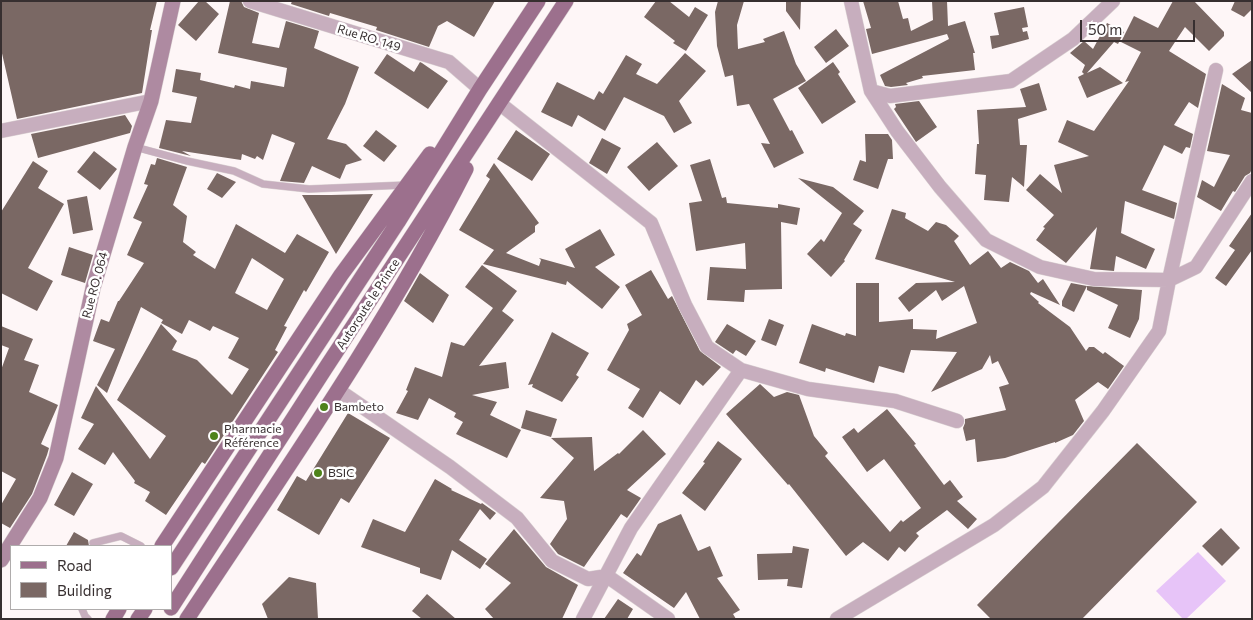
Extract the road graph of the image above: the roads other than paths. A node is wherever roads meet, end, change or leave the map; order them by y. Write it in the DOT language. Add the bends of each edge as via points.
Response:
graph roads {
  1 [pos="173,1"];
  2 [pos="250,1"];
  3 [pos="538,1"];
  4 [pos="566,1"];
  5 [pos="851,1"];
  6 [pos="1113,1"];
  7 [pos="1216,70"];
  8 [pos="480,89"];
  9 [pos="871,91"];
  10 [pos="151,101"];
  11 [pos="499,103"];
  12 [pos="1,131"];
  13 [pos="135,147"];
  14 [pos="1252,181"];
  15 [pos="406,185"];
  16 [pos="1169,280"];
  17 [pos="741,370"];
  18 [pos="338,390"];
  19 [pos="957,421"];
  20 [pos="93,543"];
  21 [pos="10,545"];
  22 [pos="139,545"];
  23 [pos="163,545"];
  24 [pos="10,546"];
  25 [pos="1,560"];
  26 [pos="172,566"];
  27 [pos="607,576"];
  28 [pos="172,606"];
  29 [pos="187,619"];
  30 [pos="583,619"];
  31 [pos="668,619"];
  32 [pos="837,619"];
  1 -- 10 [label="street, Rue RO. 064"];
  2 -- 8 [label="street, Rue RO. 149" via="449,62"];
  3 -- 8 [label="main road, Autoroute le Prince"];
  4 -- 11 [label="main road, Autoroute le Prince"];
  5 -- 9 [label="street"];
  6 -- 9 [label="street" via="1073,39 1011,81 890,96"];
  7 -- 16 [label="street"];
  8 -- 15 [label="main road"];
  8 -- 26 [label="main road, Autoroute le Prince" via="398,222"];
  9 -- 16 [label="street" via="940,187 986,240 1040,267 1094,280"];
  10 -- 12 [label="street"];
  10 -- 13 [label="street, Rue RO. 064"];
  11 -- 17 [label="street" via="651,223 685,306 707,347"];
  11 -- 18 [label="main road" via="448,204"];
  11 -- 28 [label="main road, Autoroute le Prince"];
  13 -- 15 [label="lane" via="234,171 263,184 309,189"];
  13 -- 21 [label="street, Rue RO. 064" via="92,288 56,458 40,498"];
  14 -- 16 [label="street" via="1196,267"];
  15 -- 23 [label="main road" via="341,275"];
  16 -- 32 [label="street" via="1159,330 1103,411 1043,487 994,525"];
  17 -- 19 [label="street" via="808,389 896,402"];
  17 -- 27 [label="street" via="631,528"];
  18 -- 27 [label="street" via="450,467 517,518 552,561 588,579"];
  18 -- 29 [label="main road"];
  20 -- 22 [label="lane" via="121,536"];
  24 -- 25 [label="street, Rue RO. 064"];
  27 -- 30 [label="street"];
  27 -- 31 [label="street"];
}
